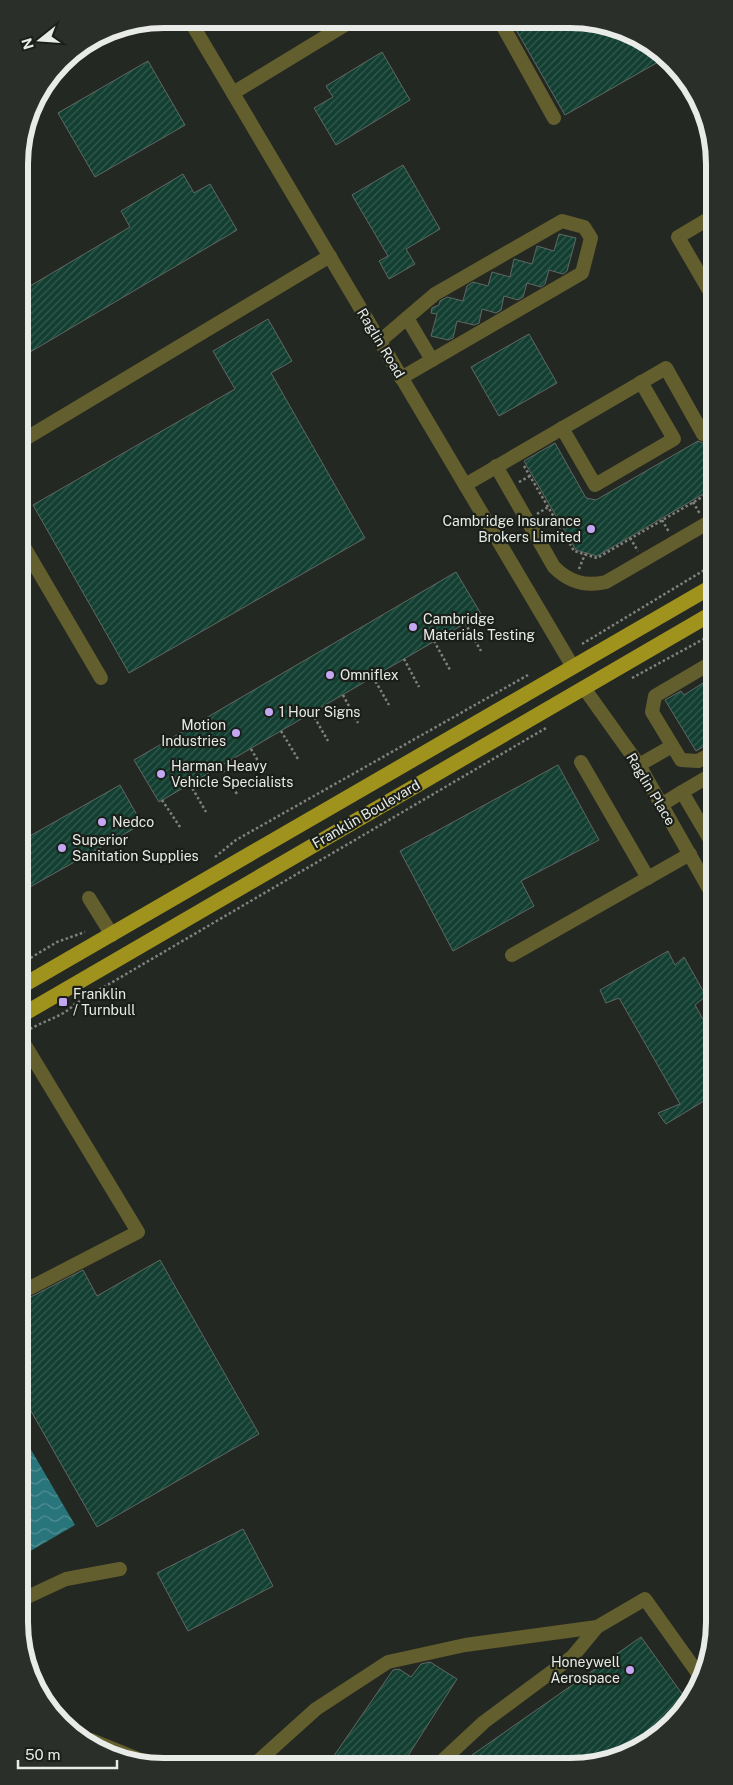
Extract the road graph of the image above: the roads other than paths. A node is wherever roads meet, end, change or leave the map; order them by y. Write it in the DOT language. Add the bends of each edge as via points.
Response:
graph roads {
  1 [pos="194,28"];
  2 [pos="340,28"];
  3 [pos="504,28"];
  4 [pos="233,93"];
  5 [pos="554,118"];
  6 [pos="706,220"];
  7 [pos="330,256"];
  8 [pos="706,285"];
  9 [pos="407,318"];
  10 [pos="380,341"];
  11 [pos="432,360"];
  12 [pos="402,378"];
  13 [pos="641,382"];
  14 [pos="562,428"];
  15 [pos="704,434"];
  16 [pos="28,437"];
  17 [pos="496,466"];
  18 [pos="465,484"];
  19 [pos="706,524"];
  20 [pos="28,554"];
  21 [pos="706,590"];
  22 [pos="706,617"];
  23 [pos="706,666"];
  24 [pos="573,667"];
  25 [pos="101,678"];
  26 [pos="584,688"];
  27 [pos="672,746"];
  28 [pos="706,757"];
  29 [pos="581,762"];
  30 [pos="639,765"];
  31 [pos="706,778"];
  32 [pos="682,792"];
  33 [pos="661,804"];
  34 [pos="706,832"];
  35 [pos="690,854"];
  36 [pos="706,872"];
  37 [pos="648,878"];
  38 [pos="89,898"];
  39 [pos="108,928"];
  40 [pos="512,955"];
  41 [pos="28,982"];
  42 [pos="28,1012"];
  43 [pos="28,1039"];
  44 [pos="28,1289"];
  45 [pos="120,1569"];
  46 [pos="28,1597"];
  47 [pos="597,1627"];
  48 [pos="696,1671"];
  49 [pos="262,1758"];
  50 [pos="445,1758"];
  1 -- 4 [label="street, Raglin Road"];
  2 -- 4 [label="street"];
  3 -- 5 [label="street"];
  4 -- 7 [label="street, Raglin Road"];
  6 -- 8 [label="street" via="678,237"];
  7 -- 10 [label="street, Raglin Road"];
  7 -- 16 [label="street"];
  9 -- 10 [label="street"];
  9 -- 11 [label="street"];
  9 -- 11 [label="street" via="435,294 562,221 584,227 591,238 582,273"];
  10 -- 12 [label="street, Raglin Road"];
  11 -- 12 [label="street"];
  12 -- 18 [label="street, Raglin Road"];
  13 -- 14 [label="street"];
  13 -- 14 [label="street" via="674,439 595,485"];
  13 -- 15 [label="street" via="666,368"];
  14 -- 17 [label="street"];
  17 -- 18 [label="street"];
  17 -- 19 [label="street" via="554,567 578,583 606,582"];
  18 -- 24 [label="street, Raglin Road"];
  20 -- 25 [label="street"];
  21 -- 24 [label="main road, Franklin Boulevard"];
  22 -- 26 [label="main road, Franklin Boulevard"];
  23 -- 27 [label="street" via="655,696 652,712"];
  24 -- 39 [label="main road, Franklin Boulevard"];
  26 -- 30 [label="street, Raglin Place"];
  26 -- 42 [label="main road, Franklin Boulevard"];
  27 -- 28 [label="street" via="681,760 698,762"];
  27 -- 30 [label="street"];
  29 -- 37 [label="street"];
  30 -- 33 [label="street, Raglin Place"];
  31 -- 32 [label="street"];
  32 -- 33 [label="street"];
  32 -- 34 [label="street"];
  33 -- 35 [label="street, Raglin Place"];
  35 -- 36 [label="street, Raglin Place"];
  35 -- 37 [label="street"];
  37 -- 40 [label="street"];
  38 -- 39 [label="street"];
  39 -- 41 [label="main road, Franklin Boulevard"];
  43 -- 44 [label="street" via="138,1232"];
  45 -- 46 [label="street" via="66,1579"];
  47 -- 48 [label="street" via="645,1599"];
  47 -- 49 [label="street" via="465,1645 388,1662 316,1709"];
  47 -- 50 [label="street" via="573,1656 484,1722"];
}
